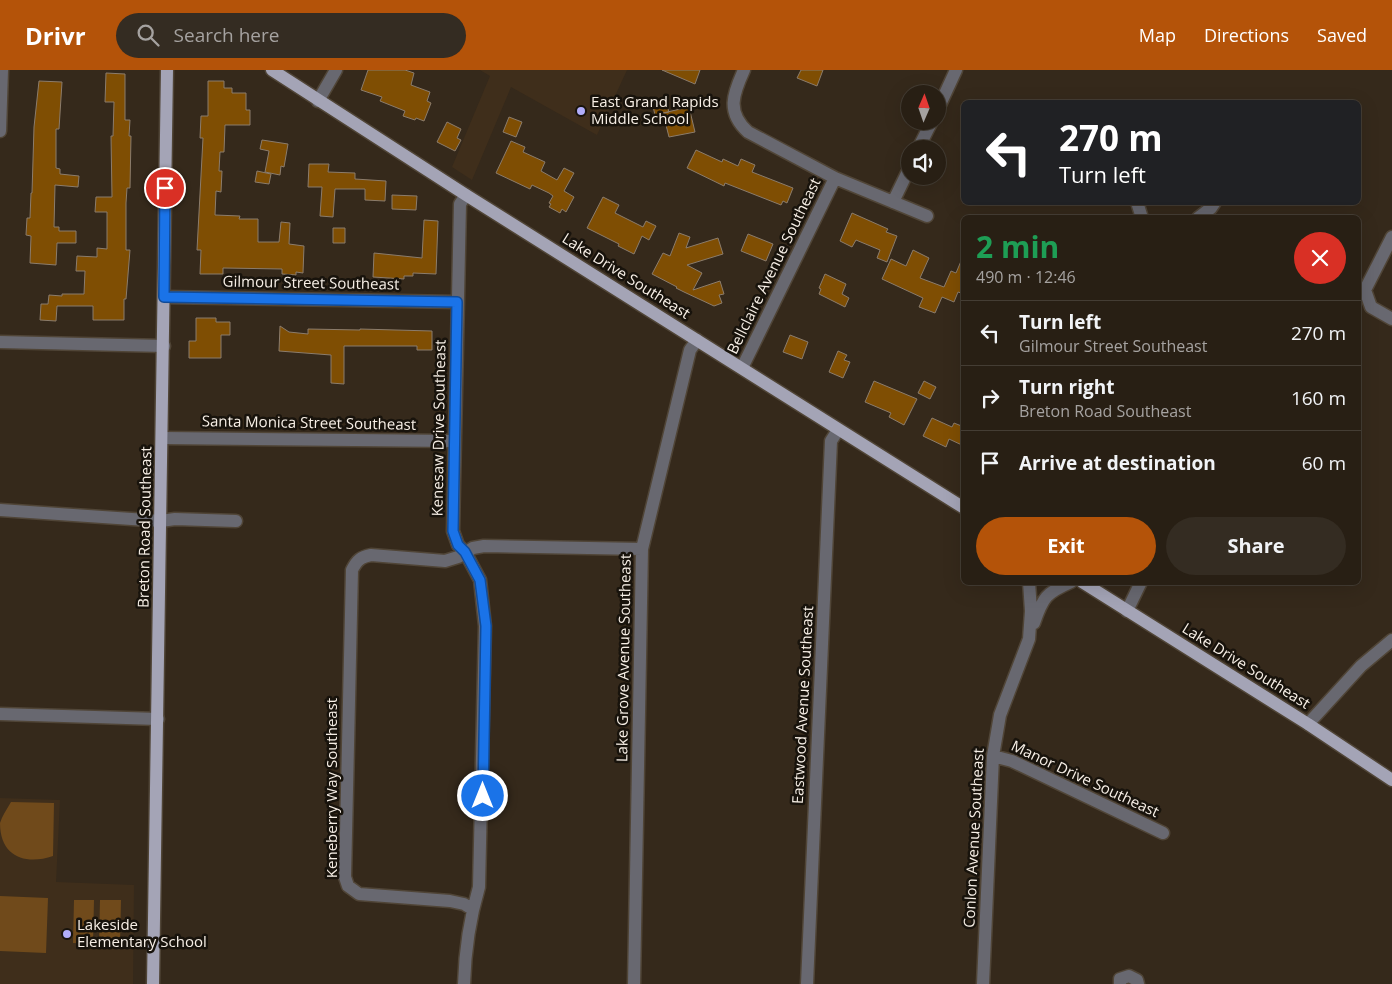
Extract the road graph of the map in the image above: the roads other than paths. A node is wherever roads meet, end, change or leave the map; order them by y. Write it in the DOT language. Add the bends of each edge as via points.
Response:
graph roads {
  1 [pos="2,70"];
  2 [pos="168,70"];
  3 [pos="272,70"];
  4 [pos="336,70"];
  5 [pos="744,70"];
  6 [pos="956,70"];
  7 [pos="946,92"];
  8 [pos="318,101"];
  9 [pos="0,131"];
  10 [pos="835,178"];
  11 [pos="901,185"];
  12 [pos="466,195"];
  13 [pos="893,202"];
  14 [pos="1213,205"];
  15 [pos="1202,215"];
  16 [pos="927,216"];
  17 [pos="1392,237"];
  18 [pos="164,297"];
  19 [pos="457,302"];
  20 [pos="1392,320"];
  21 [pos="697,340"];
  22 [pos="0,342"];
  23 [pos="164,346"];
  24 [pos="742,368"];
  25 [pos="838,430"];
  26 [pos="162,438"];
  27 [pos="454,441"];
  28 [pos="961,506"];
  29 [pos="0,510"];
  30 [pos="161,521"];
  31 [pos="236,521"];
  32 [pos="642,549"];
  33 [pos="465,552"];
  34 [pos="1029,585"];
  35 [pos="1065,585"];
  36 [pos="1087,585"];
  37 [pos="1140,585"];
  38 [pos="1127,611"];
  39 [pos="1029,639"];
  40 [pos="1392,640"];
  41 [pos="0,714"];
  42 [pos="158,719"];
  43 [pos="1308,724"];
  44 [pos="993,756"];
  45 [pos="1392,780"];
  46 [pos="1163,833"];
  47 [pos="472,909"];
  48 [pos="153,984"];
  49 [pos="464,984"];
  50 [pos="634,984"];
  51 [pos="807,984"];
  52 [pos="983,984"];
  53 [pos="1120,984"];
  54 [pos="1138,984"];
  1 -- 9 [label="street"];
  2 -- 18 [label="main road, Breton Road Southeast"];
  3 -- 8 [label="main road, Lake Drive Southeast"];
  4 -- 8 [label="street"];
  5 -- 10 [label="street" via="735,91 733,110 739,124 748,132"];
  6 -- 7 [label="street"];
  8 -- 12 [label="main road, Lake Drive Southeast"];
  10 -- 13 [label="street"];
  10 -- 24 [label="street, Bellclaire Avenue Southeast"];
  11 -- 13 [label="street"];
  12 -- 19 [label="street, Kenesaw Drive Southeast" via="460,204"];
  12 -- 21 [label="main road, Lake Drive Southeast"];
  13 -- 16 [label="street"];
  14 -- 15 [label="street"];
  17 -- 20 [label="street" via="1365,290 1372,307"];
  18 -- 19 [label="street, Gilmour Street Southeast"];
  18 -- 23 [label="main road, Breton Road Southeast"];
  19 -- 27 [label="street, Kenesaw Drive Southeast"];
  21 -- 24 [label="main road, Lake Drive Southeast"];
  21 -- 32 [label="street, Lake Grove Avenue Southeast" via="690,350"];
  22 -- 23 [label="street"];
  23 -- 26 [label="main road, Breton Road Southeast"];
  24 -- 25 [label="main road, Lake Drive Southeast"];
  25 -- 28 [label="main road, Lake Drive Southeast"];
  25 -- 51 [label="street, Eastwood Avenue Southeast" via="831,441"];
  26 -- 27 [label="street, Santa Monica Street Southeast"];
  26 -- 30 [label="main road, Breton Road Southeast"];
  27 -- 33 [label="street, Kenesaw Drive Southeast" via="453,531 458,545"];
  29 -- 30 [label="street"];
  30 -- 31 [label="street"];
  30 -- 42 [label="main road, Breton Road Southeast"];
  32 -- 33 [label="street" via="484,546"];
  32 -- 50 [label="street, Lake Grove Avenue Southeast"];
  33 -- 47 [label="street, Kenesaw Drive Southeast" via="480,580 486,626 479,887"];
  33 -- 47 [label="street, Keneberry Way Southeast" via="444,561 371,555 362,557 352,570 345,867 348,886 359,894 450,901"];
  34 -- 39 [label="street, Conlon Avenue Southeast"];
  35 -- 39 [label="street, Conlon Avenue Southeast" via="1042,600"];
  36 -- 38 [label="main road, Lake Drive Southeast"];
  37 -- 38 [label="street"];
  38 -- 43 [label="main road, Lake Drive Southeast"];
  39 -- 44 [label="street, Conlon Avenue Southeast" via="1000,715"];
  40 -- 43 [label="street" via="1361,666"];
  41 -- 42 [label="street"];
  42 -- 48 [label="main road, Breton Road Southeast"];
  43 -- 45 [label="main road, Lake Drive Southeast"];
  44 -- 46 [label="street, Manor Drive Southeast" via="1012,761"];
  44 -- 52 [label="street, Conlon Avenue Southeast"];
  47 -- 49 [label="street, Kenesaw Drive Southeast"];
  53 -- 54 [label="street" via="1120,979 1128,976"];
}
